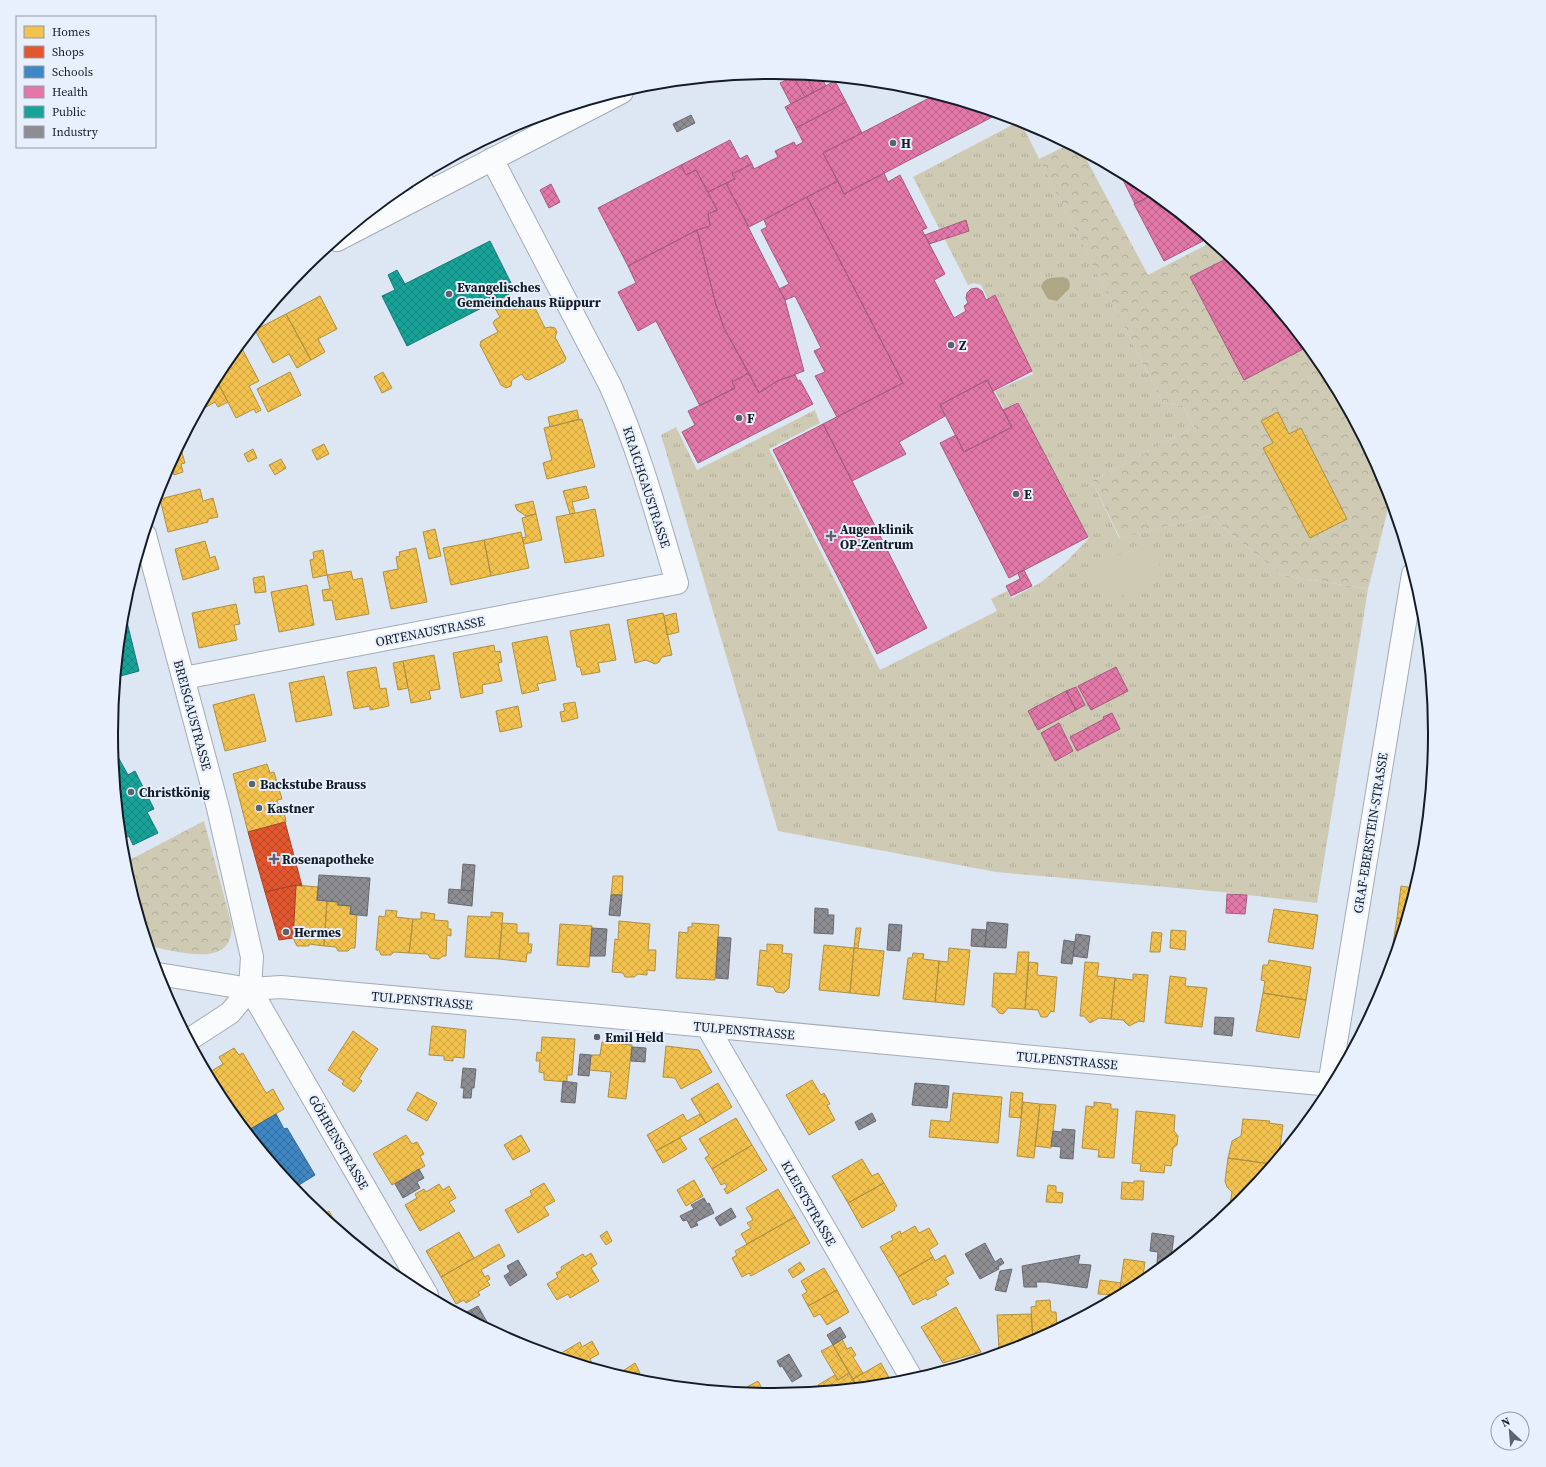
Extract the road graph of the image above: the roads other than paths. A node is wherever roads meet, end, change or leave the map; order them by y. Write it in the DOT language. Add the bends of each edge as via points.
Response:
graph roads {
  1 [pos="605,101"];
  2 [pos="492,159"];
  3 [pos="424,184"];
  4 [pos="365,222"];
  5 [pos="147,543"];
  6 [pos="677,583"];
  7 [pos="1411,588"];
  8 [pos="184,678"];
  9 [pos="165,975"];
  10 [pos="250,989"];
  11 [pos="707,1026"];
  12 [pos="193,1037"];
  13 [pos="1332,1073"];
  14 [pos="1324,1086"];
  15 [pos="421,1285"];
  16 [pos="909,1373"];
  1 -- 2 [label="street"];
  2 -- 3 [label="street"];
  2 -- 6 [label="street, KRAICHGAUSTRASSE" via="623,414 642,464"];
  3 -- 4 [label="street"];
  5 -- 8 [label="street, BREISGAUSTRASSE"];
  6 -- 8 [label="street, ORTENAUSTRASSE"];
  7 -- 13 [label="street, GRAF-EBERSTEIN-STRASSE"];
  8 -- 10 [label="street, BREISGAUSTRASSE" via="218,808 252,958"];
  9 -- 10 [label="street, TULPENSTRASSE"];
  10 -- 11 [label="street, TULPENSTRASSE" via="281,987"];
  10 -- 12 [label="street" via="230,1013"];
  10 -- 15 [label="street, GÖHRENSTRASSE"];
  11 -- 14 [label="street, TULPENSTRASSE"];
  11 -- 16 [label="street, KLEISTSTRASSE"];
}
